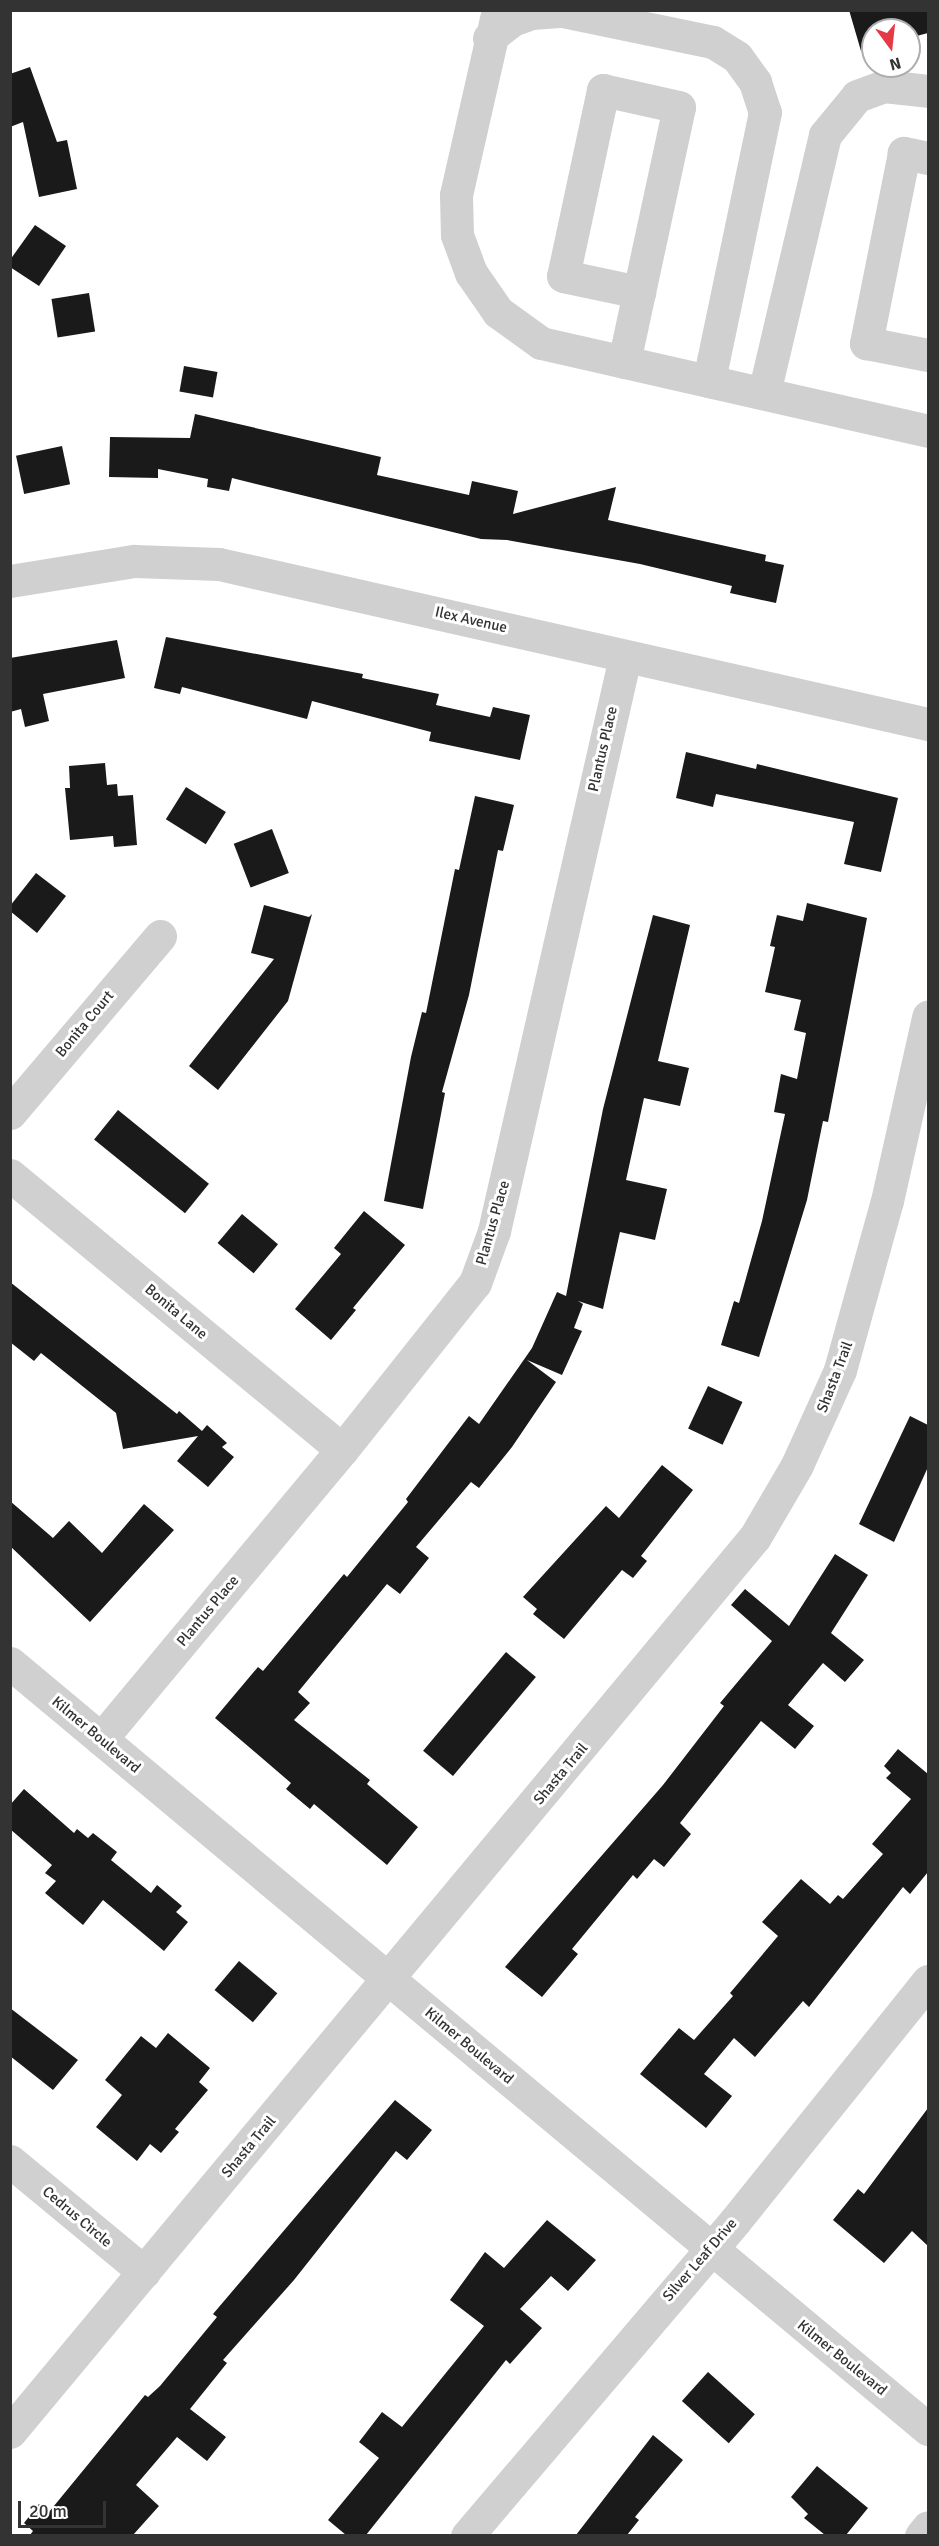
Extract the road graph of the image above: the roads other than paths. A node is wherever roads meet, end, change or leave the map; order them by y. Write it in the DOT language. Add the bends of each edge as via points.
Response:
graph roads {
  1 [pos="494,24"];
  2 [pos="928,91"];
  3 [pos="928,158"];
  4 [pos="639,292"];
  5 [pos="928,356"];
  6 [pos="624,362"];
  7 [pos="709,381"];
  8 [pos="764,393"];
  9 [pos="928,431"];
  10 [pos="10,581"];
  11 [pos="624,657"];
  12 [pos="928,724"];
  13 [pos="160,936"];
  14 [pos="928,1017"];
  15 [pos="10,1113"];
  16 [pos="10,1174"];
  17 [pos="342,1450"];
  18 [pos="10,1663"];
  19 [pos="101,1739"];
  20 [pos="388,1979"];
  21 [pos="928,1981"];
  22 [pos="10,2161"];
  23 [pos="710,2249"];
  24 [pos="144,2272"];
  25 [pos="928,2429"];
  26 [pos="10,2432"];
  27 [pos="928,2527"];
  28 [pos="467,2535"];
  29 [pos="921,2535"];
  1 -- 6 [label="street" via="456,195 457,235 471,273 498,312 541,343"];
  1 -- 7 [label="street" via="531,13 563,11 713,42 737,57 755,82 765,112"];
  2 -- 8 [label="street" via="884,86 857,96 825,135"];
  3 -- 5 [label="street" via="904,153 866,343"];
  4 -- 4 [label="street" via="679,107 603,90 563,276"];
  4 -- 6 [label="street"];
  6 -- 7 [label="street"];
  7 -- 8 [label="street"];
  8 -- 9 [label="street"];
  10 -- 11 [label="street, Ilex Avenue" via="134,561 219,564"];
  11 -- 12 [label="street, Ilex Avenue"];
  11 -- 17 [label="street, Plantus Place" via="488,1253 462,1302"];
  13 -- 15 [label="street, Bonita Court"];
  14 -- 20 [label="street, Shasta Trail" via="855,1324 840,1370 797,1465 755,1537"];
  16 -- 17 [label="street, Bonita Lane"];
  17 -- 19 [label="street, Plantus Place"];
  18 -- 19 [label="street, Kilmer Boulevard"];
  19 -- 20 [label="street, Kilmer Boulevard"];
  20 -- 23 [label="street, Kilmer Boulevard"];
  20 -- 24 [label="street, Shasta Trail"];
  21 -- 23 [label="street, Silver Leaf Drive"];
  22 -- 24 [label="street, Cedrus Circle"];
  23 -- 25 [label="street, Kilmer Boulevard"];
  23 -- 28 [label="street, Silver Leaf Drive"];
  24 -- 26 [label="street, Shasta Trail"];
  27 -- 29 [label="street"];
}
